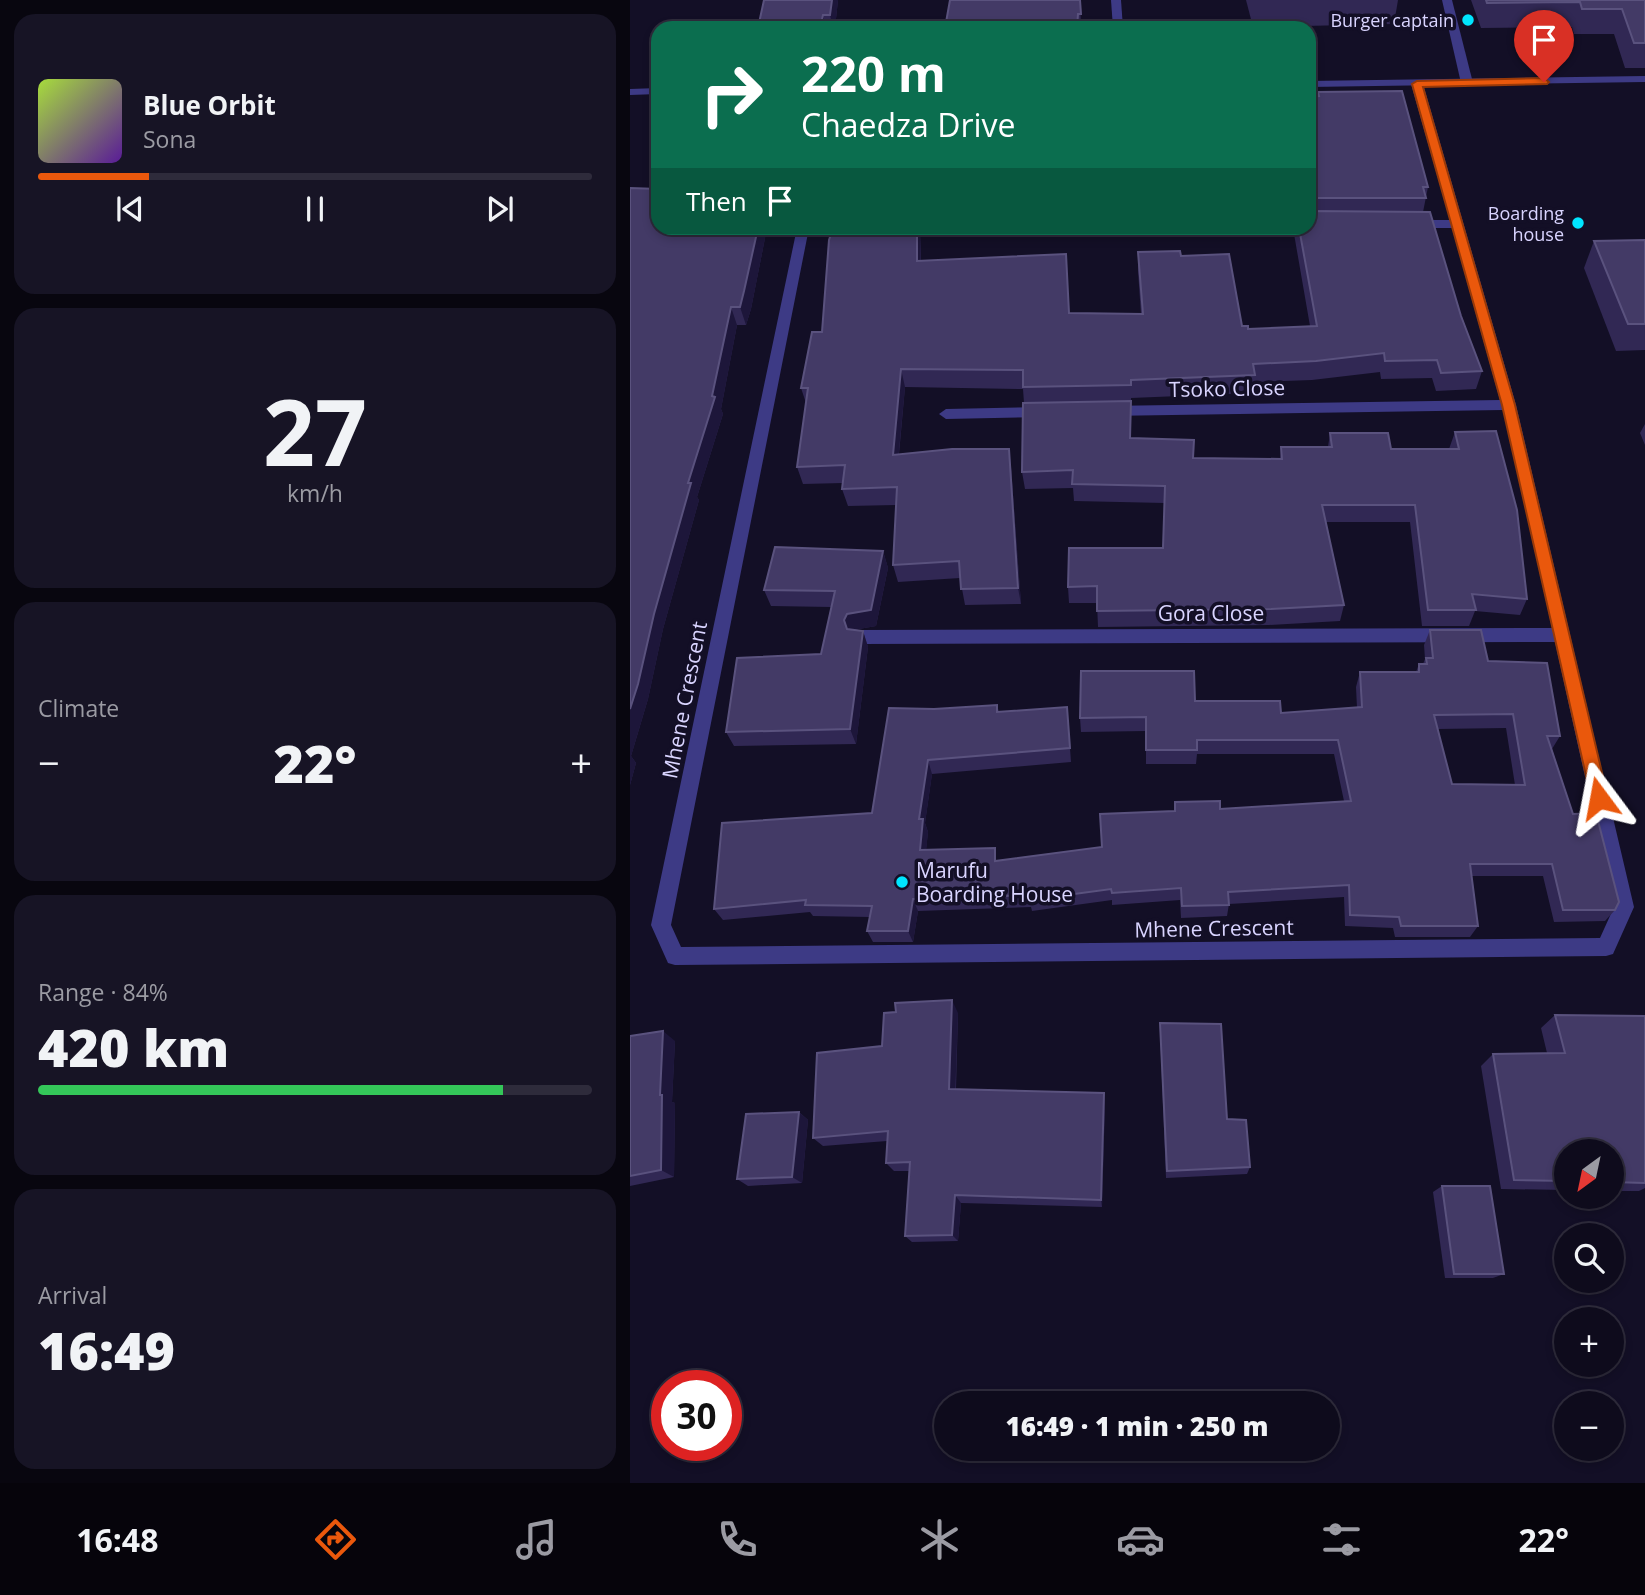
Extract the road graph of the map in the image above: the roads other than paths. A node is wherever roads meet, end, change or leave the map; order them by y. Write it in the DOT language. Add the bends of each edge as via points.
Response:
graph roads {
  1 [pos="1116,0"];
  2 [pos="1447,0"];
  3 [pos="1118,21"];
  4 [pos="1645,79"];
  5 [pos="1467,83"];
  6 [pos="1316,84"];
  7 [pos="1417,84"];
  8 [pos="630,92"];
  9 [pos="651,92"];
  10 [pos="1403,224"];
  11 [pos="1456,224"];
  12 [pos="802,235"];
  13 [pos="1509,405"];
  14 [pos="1097,411"];
  15 [pos="1056,412"];
  16 [pos="946,414"];
  17 [pos="1562,635"];
  18 [pos="860,636"];
  1 -- 3 [label="street"];
  2 -- 5 [label="street"];
  4 -- 5 [label="street"];
  5 -- 7 [label="street"];
  6 -- 7 [label="street"];
  7 -- 11 [label="street, Mhene Crescent"];
  8 -- 9 [label="street"];
  10 -- 11 [label="street"];
  11 -- 13 [label="street, Mhene Crescent"];
  12 -- 17 [label="street, Mhene Crescent" via="661,925 676,956 1606,947 1624,907"];
  13 -- 14 [label="street, Tsoko Close"];
  13 -- 17 [label="street, Mhene Crescent"];
  15 -- 16 [label="street"];
  17 -- 18 [label="street, Gora Close"];
}
